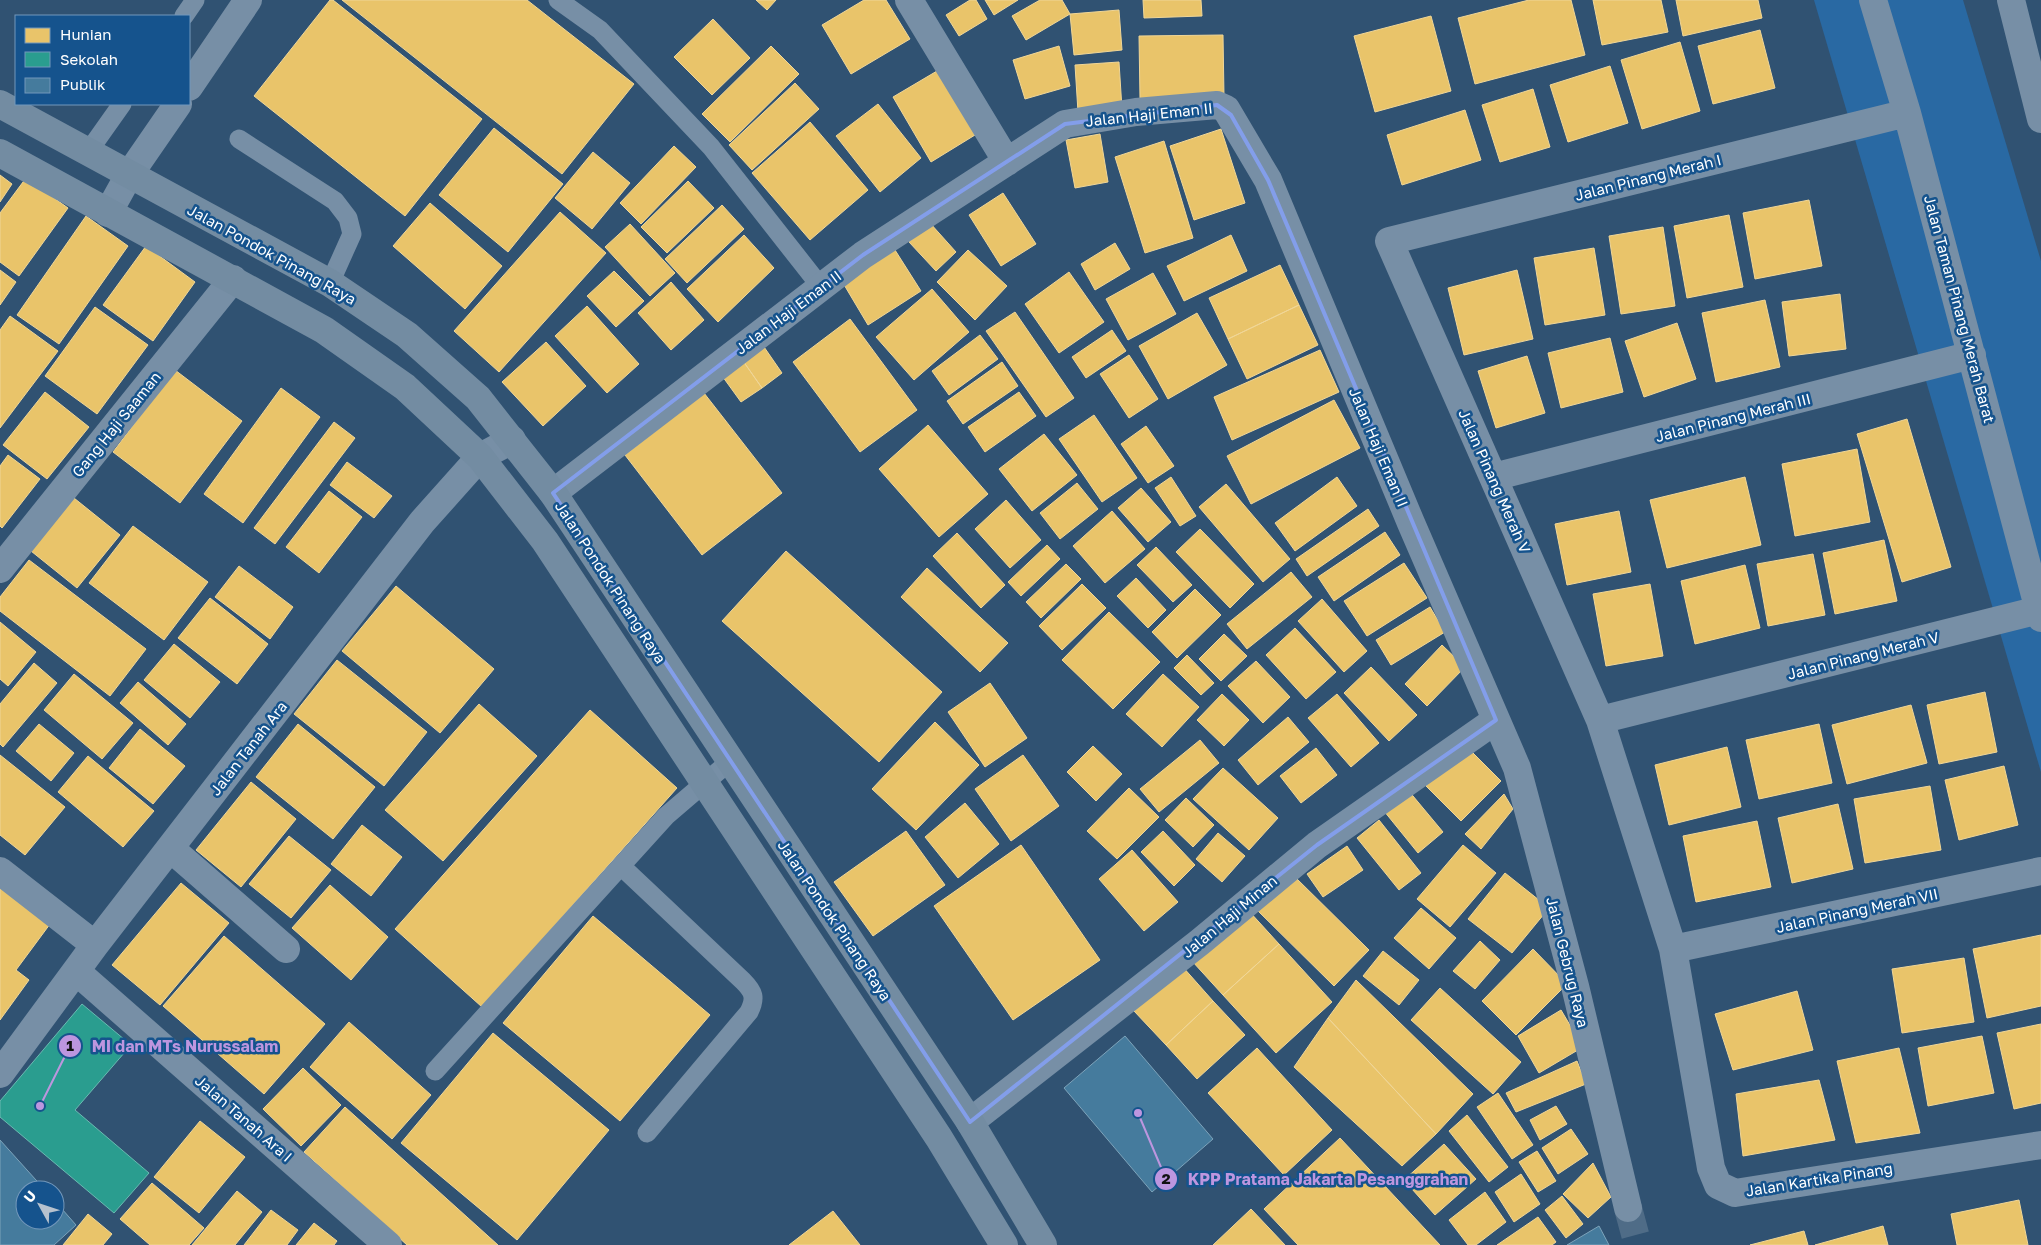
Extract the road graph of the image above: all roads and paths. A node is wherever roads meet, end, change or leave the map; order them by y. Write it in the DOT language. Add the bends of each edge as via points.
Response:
graph roads {
  1 [pos="195,0"];
  2 [pos="248,0"];
  3 [pos="558,0"];
  4 [pos="908,0"];
  5 [pos="1873,0"];
  6 [pos="2011,0"];
  7 [pos="185,15"];
  8 [pos="2036,78"];
  9 [pos="190,86"];
  10 [pos="0,104"];
  11 [pos="121,105"];
  12 [pos="177,105"];
  13 [pos="1907,113"];
  14 [pos="2041,119"];
  15 [pos="239,139"];
  16 [pos="88,152"];
  17 [pos="0,153"];
  18 [pos="1007,162"];
  19 [pos="129,175"];
  20 [pos="108,213"];
  21 [pos="1389,241"];
  22 [pos="233,279"];
  23 [pos="330,283"];
  24 [pos="821,286"];
  25 [pos="1972,355"];
  26 [pos="512,440"];
  27 [pos="480,457"];
  28 [pos="1493,477"];
  29 [pos="553,494"];
  30 [pos="0,569"];
  31 [pos="2040,614"];
  32 [pos="1496,720"];
  33 [pos="1600,720"];
  34 [pos="730,762"];
  35 [pos="704,781"];
  36 [pos="170,848"];
  37 [pos="621,866"];
  38 [pos="0,871"];
  39 [pos="2041,871"];
  40 [pos="95,945"];
  41 [pos="286,949"];
  42 [pos="1673,949"];
  43 [pos="77,972"];
  44 [pos="435,1071"];
  45 [pos="0,1074"];
  46 [pos="970,1122"];
  47 [pos="647,1133"];
  48 [pos="2041,1144"];
  49 [pos="1628,1208"];
  50 [pos="388,1245"];
  51 [pos="1004,1245"];
  52 [pos="1043,1245"];
  1 -- 7 [label="lane"];
  2 -- 9 [label="street"];
  3 -- 24 [label="lane" via="600,30 711,147"];
  4 -- 18 [label="street"];
  5 -- 13 [label="street, Jalan Taman Pinang Merah Barat"];
  6 -- 8 [label="street"];
  8 -- 14 [label="street"];
  10 -- 16 [label="main road, Jalan Pondok Pinang Raya"];
  11 -- 16 [label="lane"];
  12 -- 19 [label="street"];
  13 -- 21 [label="street, Jalan Pinang Merah I"];
  13 -- 25 [label="street, Jalan Taman Pinang Merah Barat"];
  15 -- 23 [label="lane" via="335,201 348,218 352,234"];
  16 -- 19 [label="main road, Jalan Pondok Pinang Raya"];
  17 -- 20 [label="main road"];
  18 -- 24 [label="street, Jalan Haji Eman II"];
  18 -- 32 [label="street, Jalan Haji Eman II" via="1065,124 1136,112 1217,105 1226,108 1268,180"];
  19 -- 20 [label="street"];
  19 -- 23 [label="main road, Jalan Pondok Pinang Raya"];
  20 -- 22 [label="main road"];
  21 -- 28 [label="street, Jalan Pinang Merah V"];
  22 -- 27 [label="main road" via="324,330 405,387"];
  22 -- 30 [label="street, Gang Haji Saaman"];
  23 -- 26 [label="main road, Jalan Pondok Pinang Raya" via="407,335 478,398"];
  24 -- 29 [label="street, Jalan Haji Eman II"];
  25 -- 28 [label="street, Jalan Pinang Merah III"];
  25 -- 31 [label="street, Jalan Taman Pinang Merah Barat"];
  26 -- 27 [label="street, Jalan Tanah Ara"];
  26 -- 29 [label="main road, Jalan Pondok Pinang Raya"];
  27 -- 35 [label="main road" via="545,541"];
  27 -- 36 [label="street, Jalan Tanah Ara" via="422,522"];
  28 -- 33 [label="street, Jalan Pinang Merah V"];
  29 -- 34 [label="main road, Jalan Pondok Pinang Raya"];
  31 -- 33 [label="street, Jalan Pinang Merah V"];
  32 -- 46 [label="street, Jalan Haji Minan" via="1317,845 1185,954"];
  32 -- 49 [label="street, Jalan Gebrug Raya" via="1518,768"];
  33 -- 42 [label="street, Jalan Pinang Merah V"];
  34 -- 35 [label="lane"];
  34 -- 46 [label="main road, Jalan Pondok Pinang Raya"];
  35 -- 37 [label="lane" via="666,816"];
  35 -- 51 [label="main road" via="939,1138"];
  36 -- 40 [label="street, Jalan Tanah Ara"];
  36 -- 41 [label="street"];
  37 -- 44 [label="lane"];
  37 -- 47 [label="lane" via="753,991 754,1002 749,1012"];
  38 -- 40 [label="street"];
  39 -- 42 [label="street, Jalan Pinang Merah VII"];
  40 -- 43 [label="street, Jalan Tanah Ara"];
  42 -- 48 [label="street, Jalan Kartika Pinang" via="1711,1168 1718,1185 1735,1193"];
  43 -- 45 [label="street, Jalan Tanah Ara"];
  43 -- 50 [label="street, Jalan Tanah Ara I"];
  46 -- 52 [label="main road, Jalan Pondok Pinang Raya"];
}
